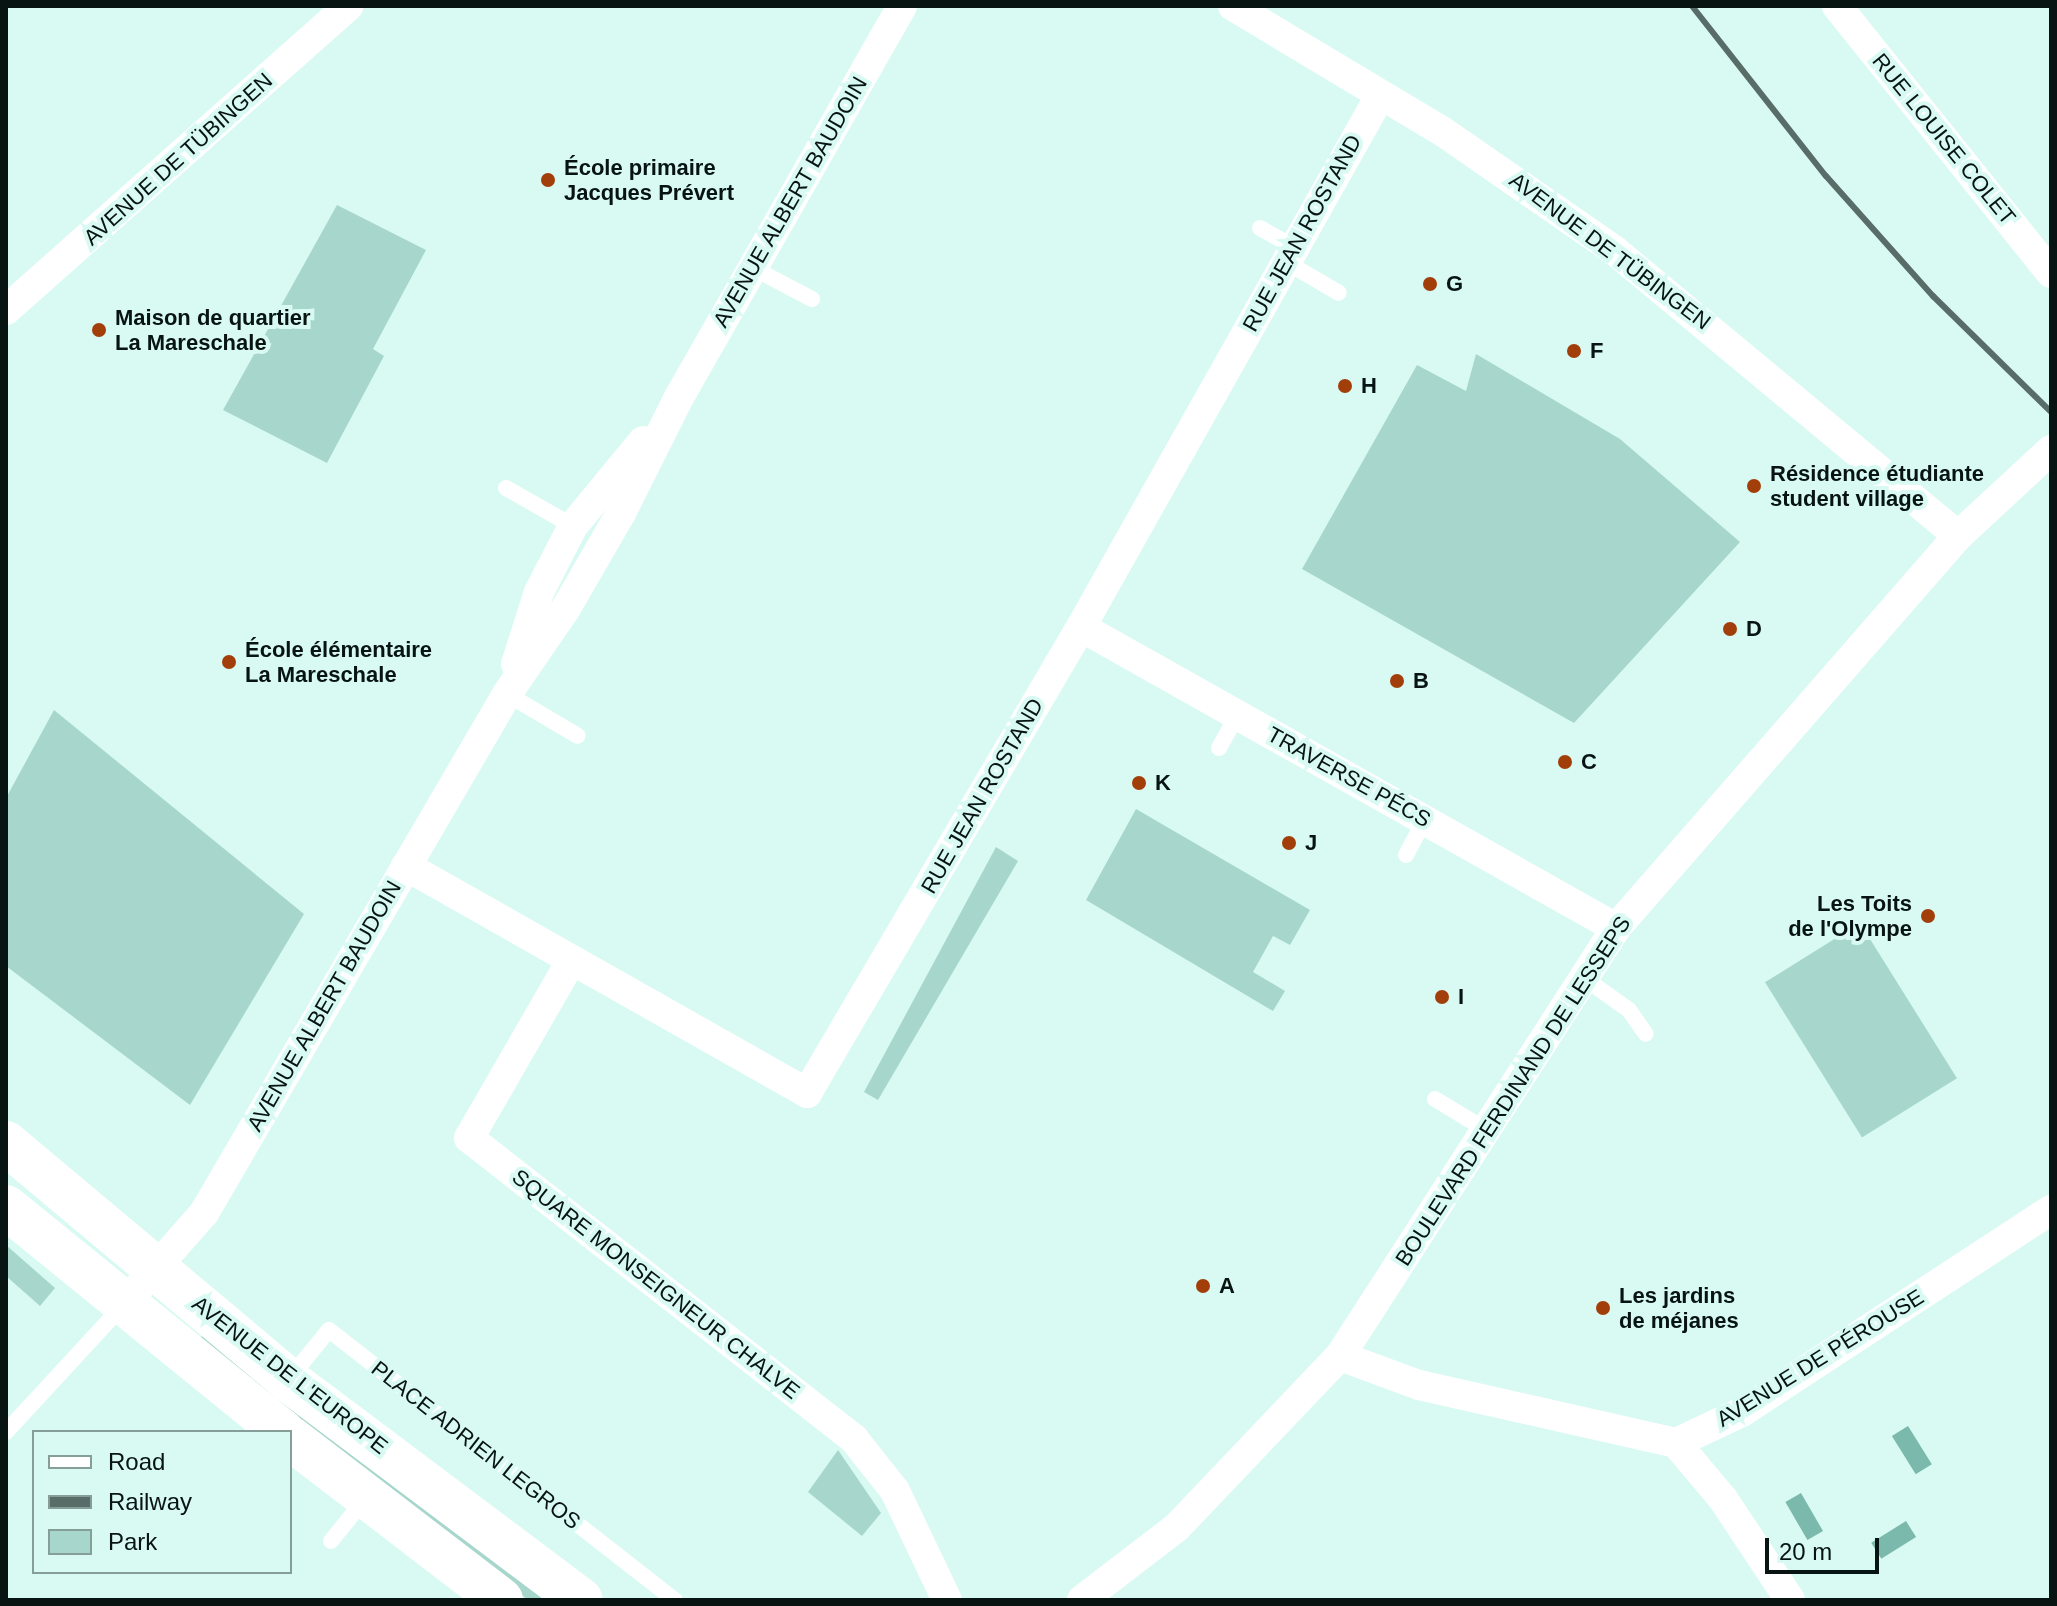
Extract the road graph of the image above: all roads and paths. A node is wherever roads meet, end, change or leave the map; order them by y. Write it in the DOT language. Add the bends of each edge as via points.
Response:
graph roads {
  1 [pos="348,6"];
  2 [pos="902,6"];
  3 [pos="1233,6"];
  4 [pos="1837,6"];
  5 [pos="1380,96"];
  6 [pos="1260,228"];
  7 [pos="1290,254"];
  8 [pos="751,267"];
  9 [pos="2051,273"];
  10 [pos="1339,293"];
  11 [pos="812,299"];
  12 [pos="6,310"];
  13 [pos="678,399"];
  14 [pos="2051,450"];
  15 [pos="506,488"];
  16 [pos="573,526"];
  17 [pos="1958,536"];
  18 [pos="1081,627"];
  19 [pos="507,694"];
  20 [pos="1237,715"];
  21 [pos="578,736"];
  22 [pos="1219,748"];
  23 [pos="1425,820"];
  24 [pos="1406,855"];
  25 [pos="406,866"];
  26 [pos="1616,928"];
  27 [pos="570,963"];
  28 [pos="1584,978"];
  29 [pos="1646,1034"];
  30 [pos="1435,1099"];
  31 [pos="1486,1130"];
  32 [pos="6,1143"];
  33 [pos="6,1207"];
  34 [pos="2051,1210"];
  35 [pos="156,1268"];
  36 [pos="124,1304"];
  37 [pos="1340,1356"];
  38 [pos="288,1380"];
  39 [pos="281,1430"];
  40 [pos="6,1432"];
  41 [pos="292,1440"];
  42 [pos="1676,1443"];
  43 [pos="366,1497"];
  44 [pos="331,1541"];
  45 [pos="1092,1592"];
  46 [pos="501,1600"];
  47 [pos="581,1600"];
  48 [pos="675,1600"];
  49 [pos="947,1600"];
  50 [pos="1069,1600"];
  51 [pos="1790,1600"];
  1 -- 12 [label="street, AVENUE DE TÜBINGEN"];
  2 -- 8 [label="street, AVENUE ALBERT BAUDOIN"];
  3 -- 5 [label="street, AVENUE DE TÜBINGEN"];
  4 -- 9 [label="street, RUE LOUISE COLET"];
  5 -- 7 [label="street, RUE JEAN ROSTAND"];
  5 -- 17 [label="street, AVENUE DE TÜBINGEN" via="1503,171 1615,251"];
  6 -- 7 [label="lane"];
  7 -- 10 [label="lane"];
  7 -- 18 [label="street, RUE JEAN ROSTAND"];
  8 -- 11 [label="lane"];
  8 -- 13 [label="street, AVENUE ALBERT BAUDOIN"];
  13 -- 16 [label="street, AVENUE ALBERT BAUDOIN"];
  13 -- 19 [label="street, AVENUE ALBERT BAUDOIN" via="574,595"];
  14 -- 17 [label="street, BOULEVARD FERDINAND DE LESSEPS"];
  15 -- 16 [label="lane"];
  16 -- 19 [label="street, AVENUE ALBERT BAUDOIN" via="539,592"];
  17 -- 26 [label="street, BOULEVARD FERDINAND DE LESSEPS"];
  18 -- 20 [label="street, TRAVERSE PÉCS"];
  18 -- 27 [label="street, RUE JEAN ROSTAND" via="807,1093"];
  19 -- 21 [label="lane"];
  19 -- 25 [label="street, AVENUE ALBERT BAUDOIN"];
  20 -- 22 [label="lane"];
  20 -- 23 [label="street, TRAVERSE PÉCS"];
  23 -- 24 [label="lane"];
  23 -- 26 [label="street, TRAVERSE PÉCS"];
  25 -- 27 [label="street, RUE JEAN ROSTAND"];
  25 -- 35 [label="street, AVENUE ALBERT BAUDOIN" via="204,1213"];
  26 -- 28 [label="street, BOULEVARD FERDINAND DE LESSEPS"];
  27 -- 49 [label="street, SQUARE MONSEIGNEUR CHALVE" via="469,1138 854,1439 895,1491"];
  28 -- 29 [label="lane" via="1629,1010"];
  28 -- 31 [label="street, BOULEVARD FERDINAND DE LESSEPS"];
  30 -- 31 [label="lane"];
  31 -- 37 [label="street, BOULEVARD FERDINAND DE LESSEPS"];
  32 -- 35 [label="main road, AVENUE DE L'EUROPE"];
  33 -- 36 [label="main road"];
  34 -- 42 [label="street, AVENUE DE PÉROUSE" via="1742,1412"];
  35 -- 36 [label="street, AVENUE ALBERT BAUDOIN"];
  35 -- 38 [label="main road, AVENUE DE L'EUROPE"];
  36 -- 39 [label="main road"];
  36 -- 40 [label="lane"];
  37 -- 42 [label="street" via="1419,1385"];
  37 -- 45 [label="street, BOULEVARD FERDINAND DE LESSEPS" via="1176,1528"];
  38 -- 47 [label="main road, AVENUE DE L'EUROPE"];
  38 -- 48 [label="lane, PLACE ADRIEN LEGROS" via="329,1330"];
  41 -- 43 [label="main road"];
  42 -- 51 [label="street" via="1723,1499"];
  43 -- 44 [label="lane"];
  43 -- 46 [label="main road"];
  45 -- 50 [label="street, BOULEVARD FERDINAND DE LESSEPS"];
}
